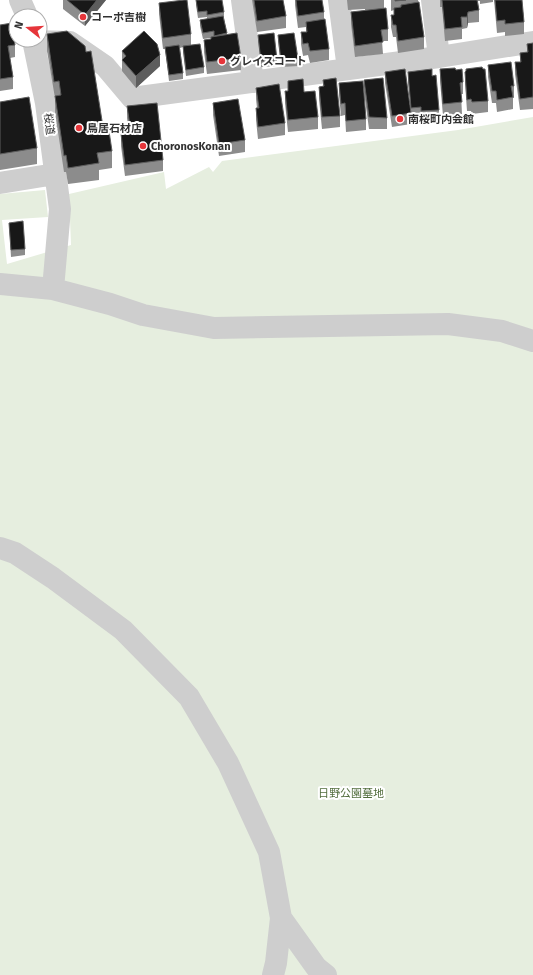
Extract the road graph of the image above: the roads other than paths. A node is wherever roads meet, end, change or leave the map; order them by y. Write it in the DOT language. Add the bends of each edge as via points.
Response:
graph roads {
  1 [pos="242,0"];
  2 [pos="339,0"];
  3 [pos="432,0"];
  4 [pos="48,41"];
  5 [pos="533,42"];
  6 [pos="35,48"];
  7 [pos="439,57"];
  8 [pos="348,69"];
  9 [pos="253,82"];
  10 [pos="55,174"];
  11 [pos="0,182"];
  12 [pos="0,284"];
  13 [pos="53,288"];
  14 [pos="533,341"];
  15 [pos="0,548"];
  16 [pos="282,918"];
  17 [pos="273,975"];
  18 [pos="326,975"];
  1 -- 9 [label="street"];
  2 -- 8 [label="street"];
  3 -- 7 [label="street"];
  4 -- 9 [label="street" via="70,42 105,66 132,98"];
  5 -- 7 [label="street"];
  6 -- 10 [label="street, 桜道" via="46,102"];
  7 -- 8 [label="street"];
  8 -- 9 [label="street"];
  10 -- 11 [label="street"];
  10 -- 13 [label="street, 桜道" via="60,209"];
  12 -- 13 [label="street"];
  13 -- 14 [label="street" via="143,315 214,328 448,324 502,331"];
  15 -- 16 [label="street" via="15,553 53,578 123,630 189,697 228,763 269,852"];
  16 -- 17 [label="street"];
  16 -- 18 [label="street" via="316,967"];
}
